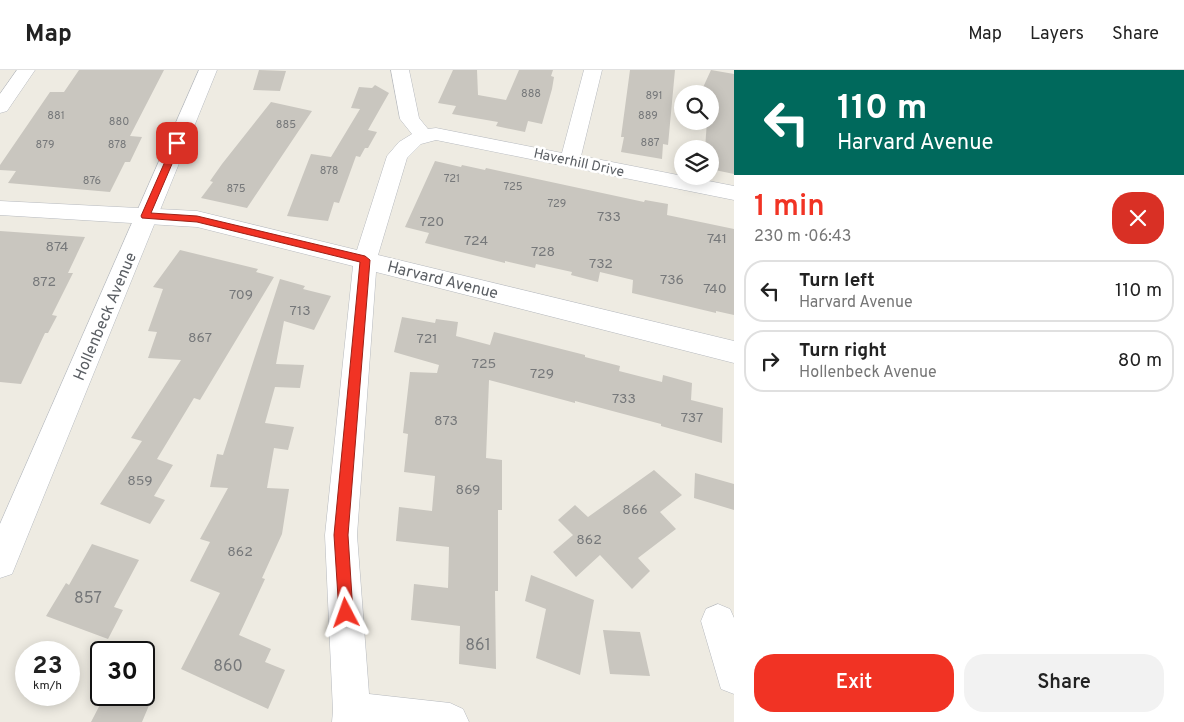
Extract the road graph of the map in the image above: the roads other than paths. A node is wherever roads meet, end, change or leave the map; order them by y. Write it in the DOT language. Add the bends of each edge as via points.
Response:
graph roads {
  1 [pos="26,70"];
  2 [pos="208,70"];
  3 [pos="400,70"];
  4 [pos="593,70"];
  5 [pos="0,107"];
  6 [pos="423,135"];
  7 [pos="570,160"];
  8 [pos="734,194"];
  9 [pos="0,208"];
  10 [pos="146,216"];
  11 [pos="365,260"];
  12 [pos="734,352"];
  13 [pos="0,562"];
  14 [pos="718,621"];
  15 [pos="734,676"];
  16 [pos="352,716"];
  17 [pos="450,722"];
  1 -- 5 [label="street"];
  2 -- 10 [label="street, Hollenbeck Avenue"];
  3 -- 6 [label="street" via="410,119"];
  4 -- 7 [label="street"];
  6 -- 7 [label="street, Haverhill Drive" via="449,135"];
  6 -- 11 [label="street" via="408,143 397,156"];
  7 -- 8 [label="street, Haverhill Drive"];
  9 -- 10 [label="street, Harvard Avenue"];
  10 -- 11 [label="street, Harvard Avenue" via="197,219"];
  10 -- 13 [label="street, Hollenbeck Avenue"];
  11 -- 12 [label="street, Harvard Avenue"];
  11 -- 16 [label="street" via="341,535"];
  14 -- 15 [label="street"];
  16 -- 17 [label="street"];
}
